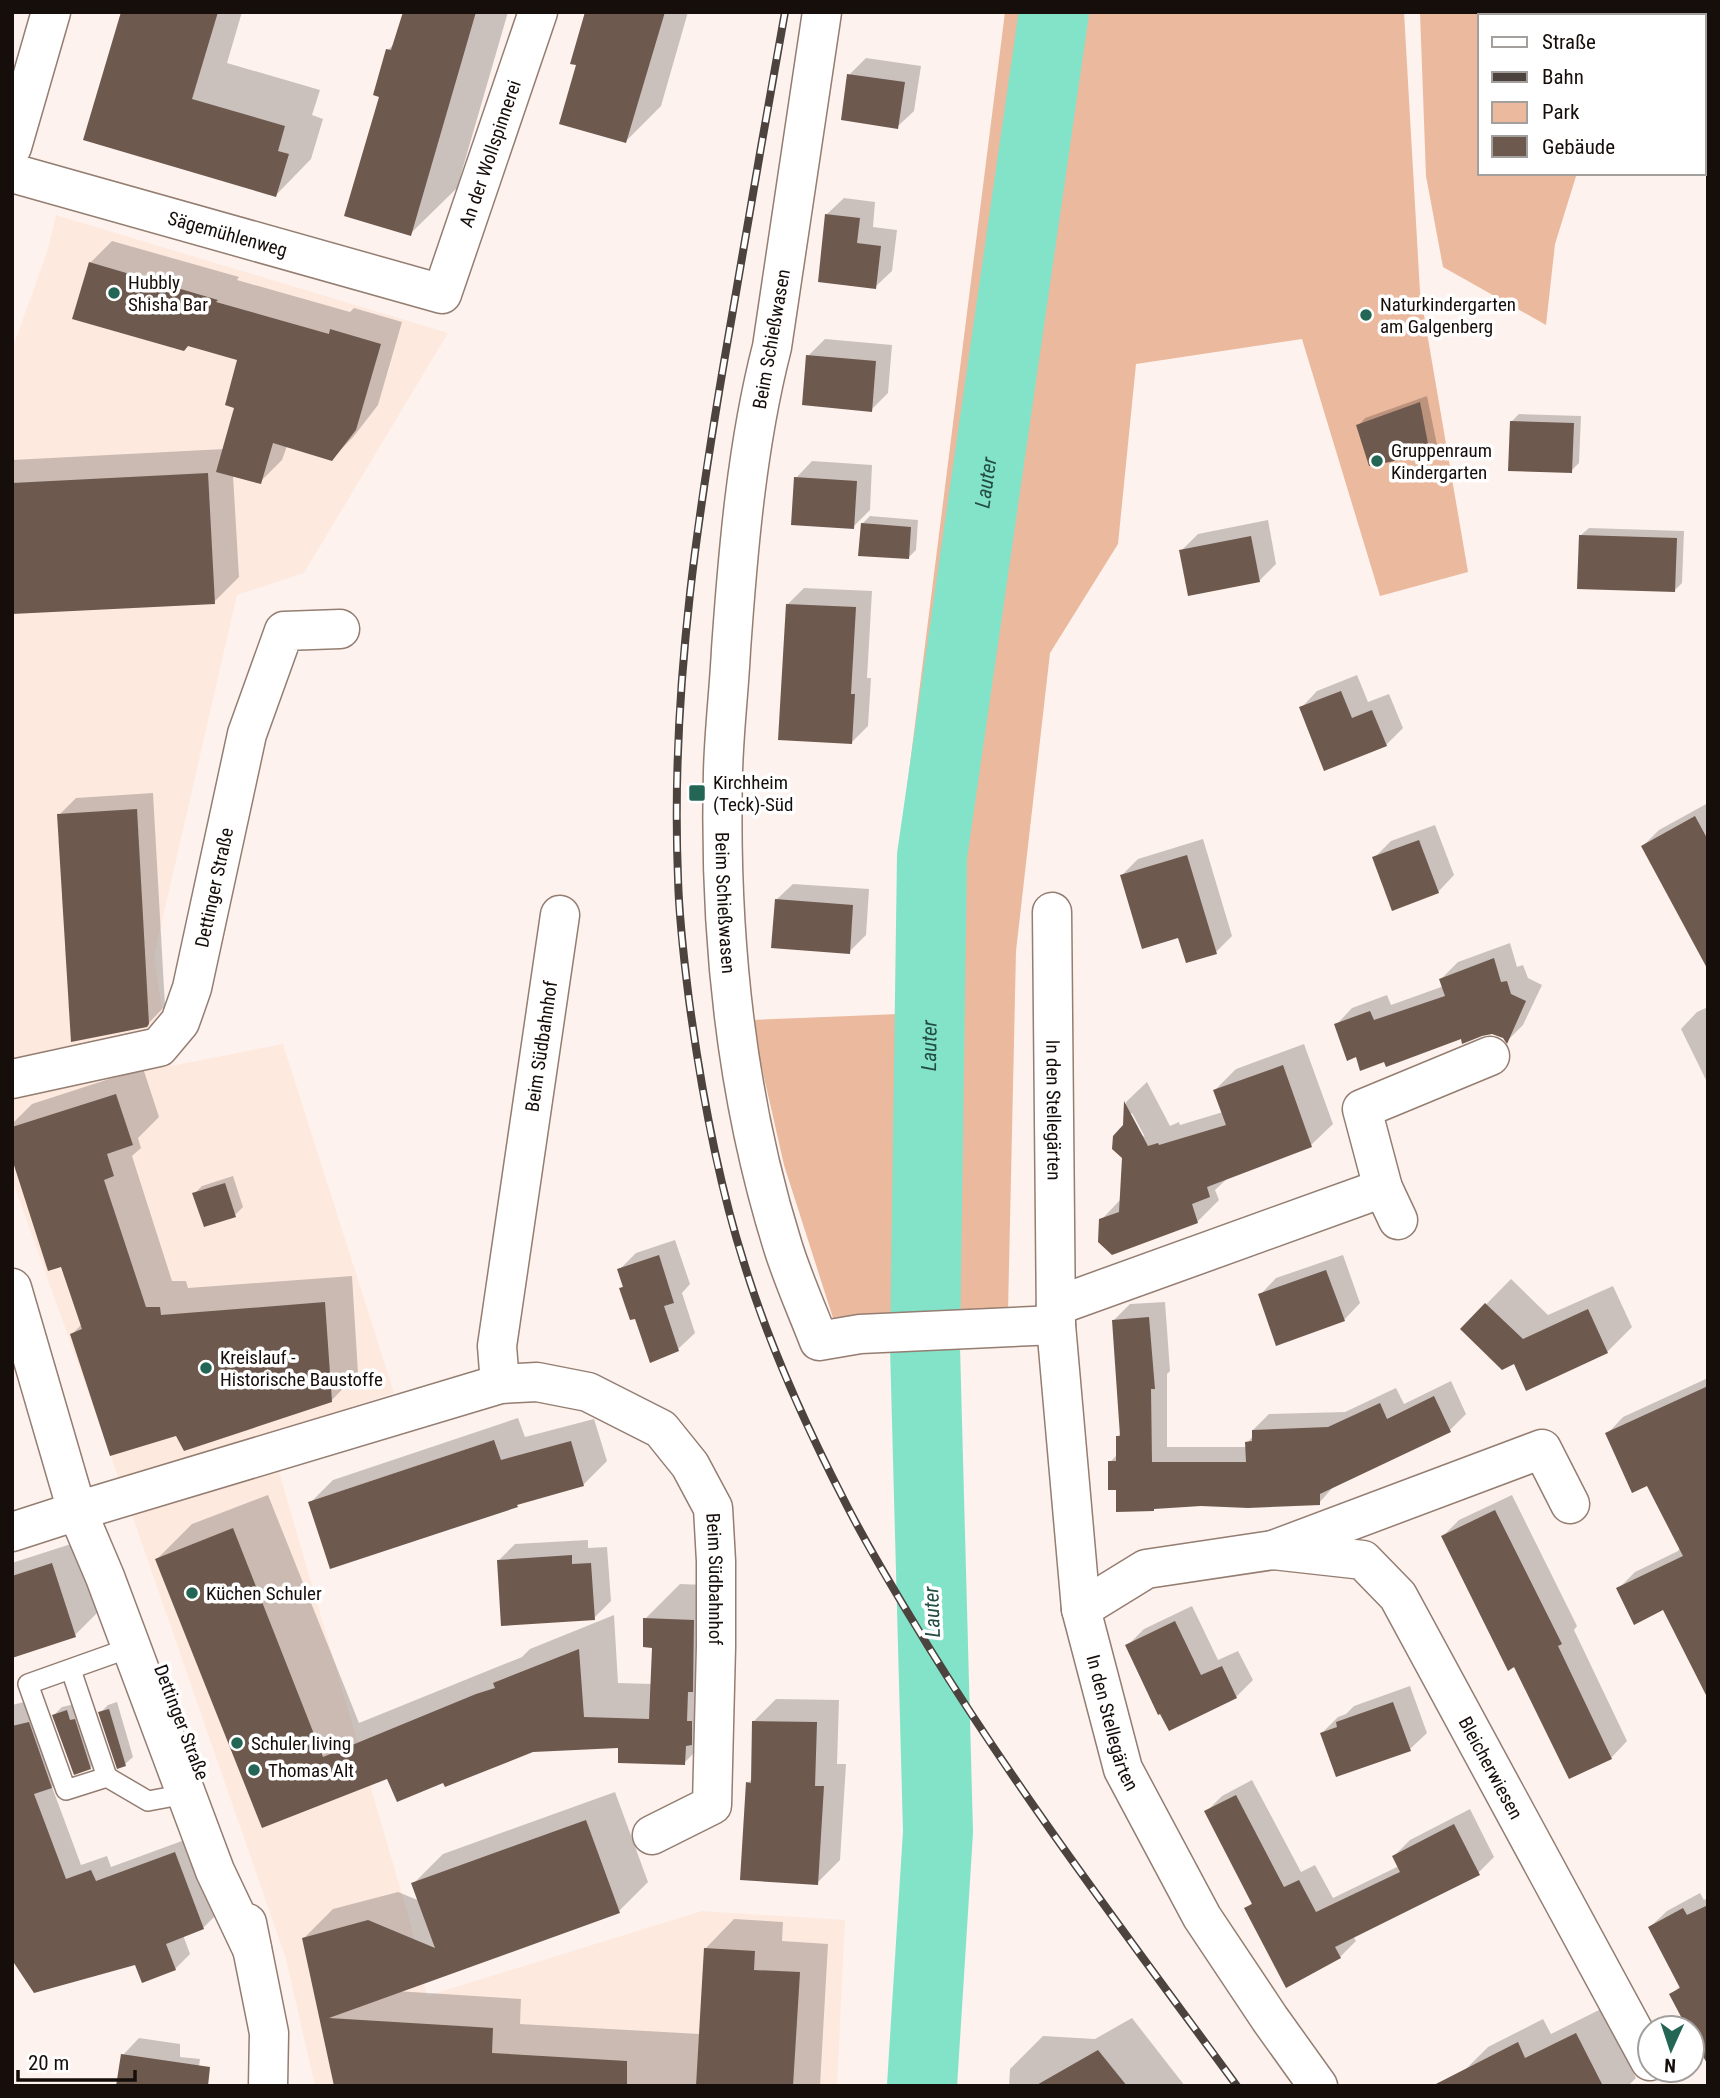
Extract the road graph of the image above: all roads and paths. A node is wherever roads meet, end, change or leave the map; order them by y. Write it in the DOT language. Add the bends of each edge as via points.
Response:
graph roads {
  1 [pos="51,12"];
  2 [pos="538,12"];
  3 [pos="822,12"];
  4 [pos="12,147"];
  5 [pos="12,173"];
  6 [pos="442,294"];
  7 [pos="340,629"];
  8 [pos="1052,912"];
  9 [pos="560,915"];
  10 [pos="1490,1056"];
  11 [pos="12,1079"];
  12 [pos="12,1288"];
  13 [pos="1056,1315"];
  14 [pos="500,1384"];
  15 [pos="1570,1504"];
  16 [pos="77,1511"];
  17 [pos="12,1532"];
  18 [pos="1273,1550"];
  19 [pos="1081,1609"];
  20 [pos="132,1647"];
  21 [pos="71,1670"];
  22 [pos="107,1777"];
  23 [pos="186,1794"];
  24 [pos="652,1835"];
  25 [pos="252,1949"];
  26 [pos="1636,2035"];
  27 [pos="268,2086"];
  28 [pos="1318,2086"];
  1 -- 4 [label="street"];
  2 -- 6 [label="street, An der Wollspinnerei"];
  3 -- 13 [label="street, Beim Schießwasen" via="739,541 723,771 729,961 747,1103 784,1248 819,1341 860,1334 994,1328"];
  5 -- 6 [label="street, Sägemühlenweg"];
  7 -- 11 [label="street, Dettinger Straße" via="284,631 247,734 192,988 180,1023 159,1047"];
  8 -- 13 [label="street, In den Stellegärten"];
  9 -- 14 [label="street, Beim Südbahnhof" via="497,1346"];
  10 -- 13 [label="street" via="1362,1109 1391,1204"];
  12 -- 16 [label="street, Dettinger Straße"];
  13 -- 19 [label="street, In den Stellegärten"];
  14 -- 16 [label="street, Beim Südbahnhof"];
  14 -- 24 [label="street, Beim Südbahnhof" via="537,1382 588,1392 661,1429 690,1465 713,1508 712,1805"];
  15 -- 18 [label="street, Bleicherwiesen" via="1542,1449"];
  16 -- 17 [label="street, Beim Südbahnhof"];
  16 -- 20 [label="street, Dettinger Straße"];
  16 -- 25 [label="street, Dettinger Straße" via="125,1571 236,1862"];
  18 -- 19 [label="street, Bleicherwiesen" via="1146,1569"];
  18 -- 26 [label="street, Bleicherwiesen" via="1363,1560 1398,1596"];
  19 -- 28 [label="street, In den Stellegärten" via="1123,1769 1202,1917"];
  20 -- 21 [label="lane"];
  20 -- 23 [label="street, Dettinger Straße"];
  21 -- 22 [label="lane"];
  21 -- 22 [label="lane" via="28,1684 66,1790"];
  22 -- 23 [label="lane" via="148,1801"];
  23 -- 25 [label="street, Dettinger Straße"];
  25 -- 27 [label="street, Dettinger Straße" via="269,2033"];
}
